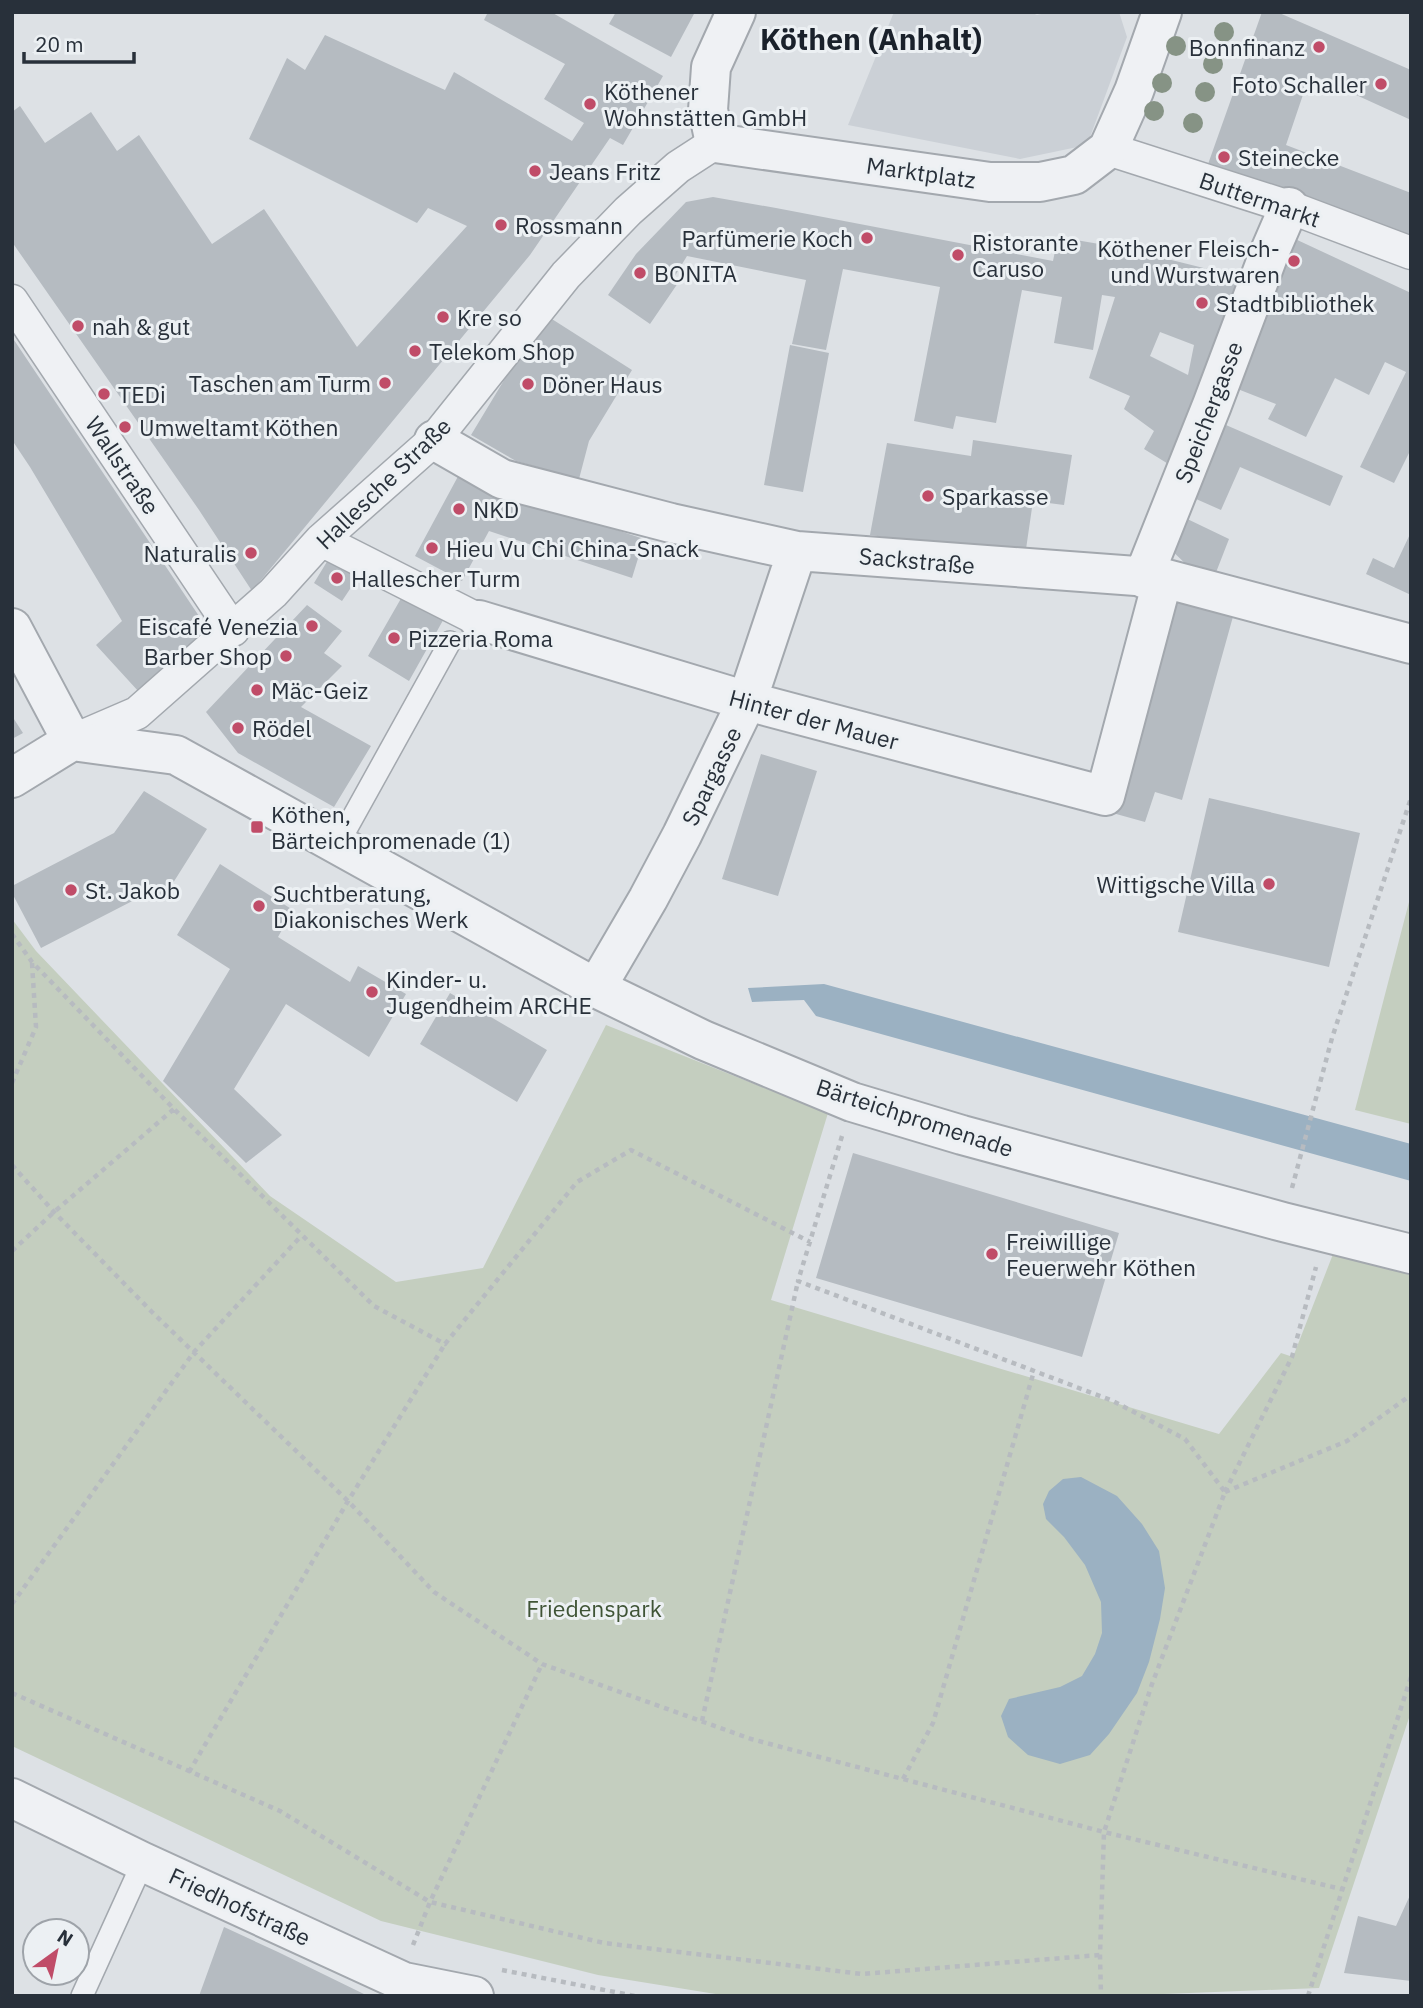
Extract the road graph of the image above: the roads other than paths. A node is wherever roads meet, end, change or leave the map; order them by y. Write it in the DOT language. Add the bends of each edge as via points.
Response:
graph roads {
  1 [pos="736,12"];
  2 [pos="1162,12"];
  3 [pos="715,143"];
  4 [pos="1108,149"];
  5 [pos="1289,207"];
  6 [pos="1411,253"];
  7 [pos="12,301"];
  8 [pos="434,440"];
  9 [pos="321,540"];
  10 [pos="797,551"];
  11 [pos="1153,578"];
  12 [pos="12,628"];
  13 [pos="233,630"];
  14 [pos="465,631"];
  15 [pos="1411,644"];
  16 [pos="747,701"];
  17 [pos="72,741"];
  18 [pos="12,778"];
  19 [pos="338,845"];
  20 [pos="596,988"];
  21 [pos="1411,1254"];
  22 [pos="12,1798"];
  23 [pos="143,1861"];
  24 [pos="404,1977"];
  25 [pos="82,1996"];
  26 [pos="474,1996"];
  1 -- 3 [label="street" via="711,67 708,110"];
  2 -- 4 [label="street, Marktplatz"];
  3 -- 4 [label="street, Marktplatz" via="990,182 1040,182 1074,174"];
  3 -- 8 [label="street, Hallesche Straße" via="678,167 628,211 566,275"];
  4 -- 5 [label="street, Buttermarkt"];
  5 -- 6 [label="street, Buttermarkt"];
  5 -- 11 [label="street, Speichergasse" via="1212,405"];
  7 -- 13 [label="street, Wallstraße"];
  8 -- 9 [label="street, Hallesche Straße"];
  8 -- 10 [label="street, Sackstraße" via="502,480"];
  9 -- 13 [label="street, Hallesche Straße"];
  9 -- 14 [label="street, Hinter der Mauer"];
  10 -- 11 [label="street, Sackstraße"];
  10 -- 16 [label="street, Spargasse"];
  11 -- 15 [label="street, Sackstraße"];
  11 -- 16 [label="street, Hinter der Mauer" via="1105,796"];
  12 -- 17 [label="street"];
  13 -- 17 [label="street, Hallesche Straße" via="137,713"];
  14 -- 16 [label="street, Hinter der Mauer"];
  14 -- 19 [label="lane"];
  16 -- 20 [label="street, Spargasse" via="682,835"];
  17 -- 18 [label="street, Hallesche Straße"];
  17 -- 19 [label="street, Bärteichpromenade" via="176,755"];
  19 -- 20 [label="street, Bärteichpromenade"];
  20 -- 21 [label="street, Bärteichpromenade" via="703,1040 852,1102"];
  22 -- 23 [label="street, Friedhofstraße"];
  23 -- 24 [label="street, Friedhofstraße"];
  23 -- 25 [label="lane"];
  24 -- 26 [label="street, Friedhofstraße"];
}
